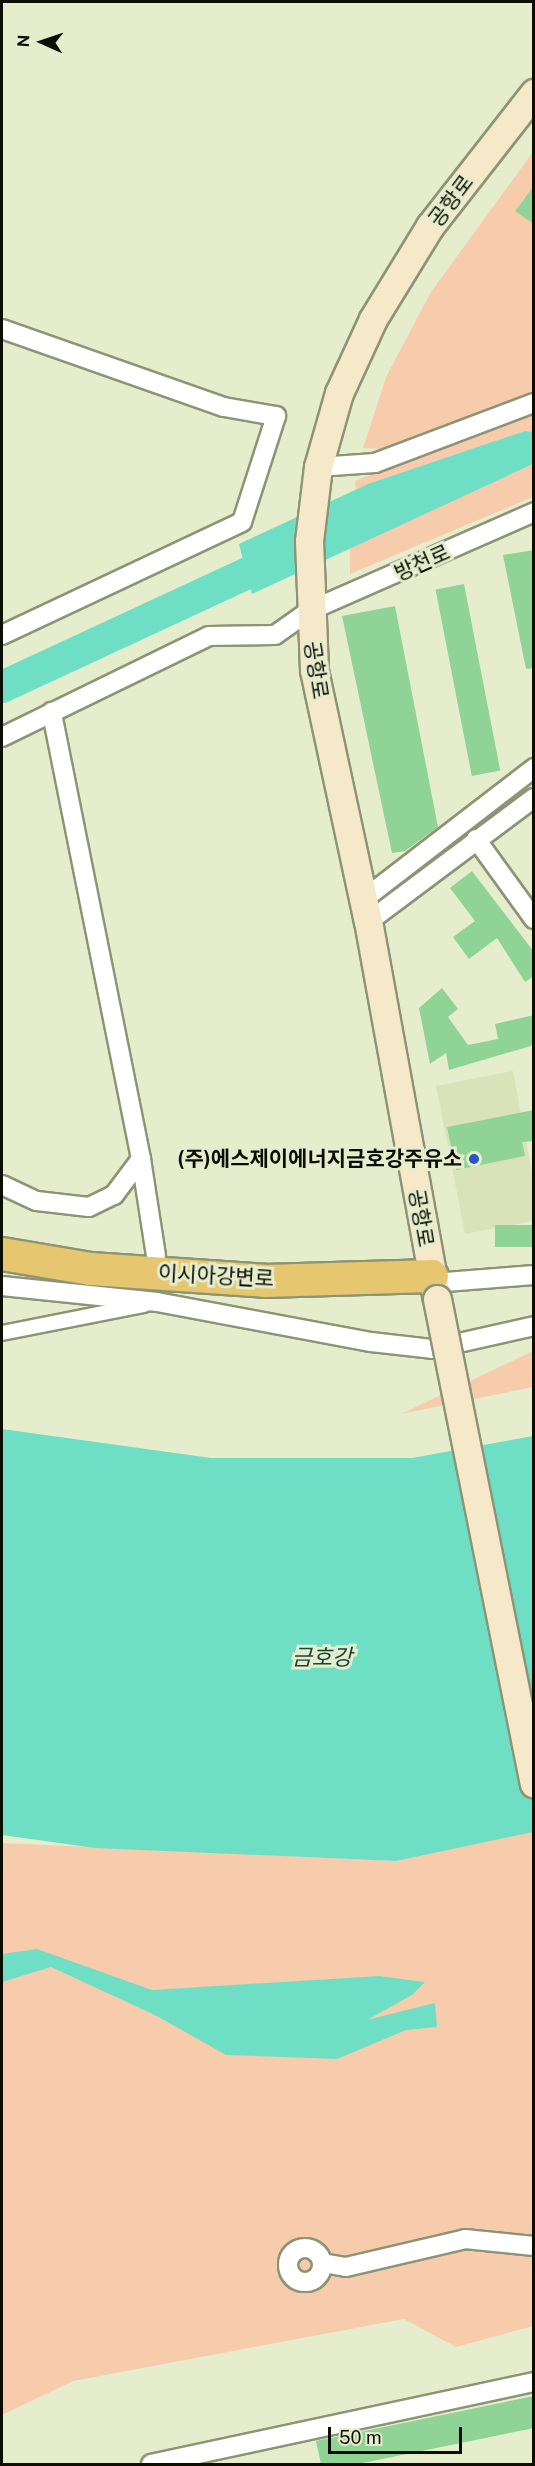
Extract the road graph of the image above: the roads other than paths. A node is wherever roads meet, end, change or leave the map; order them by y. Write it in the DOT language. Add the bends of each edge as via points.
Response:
graph roads {
  1 [pos="534,93"];
  2 [pos="2,329"];
  3 [pos="534,403"];
  4 [pos="318,467"];
  5 [pos="534,512"];
  6 [pos="309,611"];
  7 [pos="2,635"];
  8 [pos="52,712"];
  9 [pos="2,736"];
  10 [pos="534,768"];
  11 [pos="534,798"];
  12 [pos="476,839"];
  13 [pos="366,911"];
  14 [pos="534,918"];
  15 [pos="141,1159"];
  16 [pos="2,1185"];
  17 [pos="2,1234"];
  18 [pos="2,1254"];
  19 [pos="156,1256"];
  20 [pos="534,1275"];
  21 [pos="433,1279"];
  22 [pos="2,1286"];
  23 [pos="157,1302"];
  24 [pos="534,1326"];
  25 [pos="2,1333"];
  26 [pos="534,1783"];
  27 [pos="534,2246"];
  28 [pos="322,2263"];
  29 [pos="534,2382"];
  30 [pos="151,2464"];
  1 -- 4 [label="main road, 공항로" via="430,226 373,319 339,393"];
  2 -- 7 [label="street" via="224,407 276,416 242,522"];
  3 -- 4 [label="street" via="375,463"];
  4 -- 6 [label="main road, 공항로" via="309,541"];
  5 -- 6 [label="street, 방천로"];
  6 -- 8 [label="street, 방천로" via="275,635 209,636"];
  6 -- 13 [label="main road, 공항로" via="314,670"];
  8 -- 9 [label="street, 방천로"];
  8 -- 15 [label="street"];
  10 -- 13 [label="street"];
  11 -- 12 [label="street"];
  12 -- 13 [label="street"];
  12 -- 14 [label="street"];
  13 -- 21 [label="main road, 공항로"];
  15 -- 16 [label="street" via="114,1195 89,1206 37,1201"];
  15 -- 19 [label="street"];
  17 -- 19 [label="highway, 이시아강변로" via="95,1252"];
  18 -- 21 [label="highway, 이시아강변로" via="91,1269 266,1281"];
  19 -- 21 [label="highway, 이시아강변로" via="305,1264"];
  20 -- 21 [label="street"];
  21 -- 26 [label="main road, 공항로, bridge"];
  22 -- 23 [label="street"];
  23 -- 24 [label="street" via="371,1342 432,1348"];
  23 -- 25 [label="street"];
  27 -- 28 [label="street" via="465,2239 346,2267"];
  29 -- 30 [label="street"];
}
